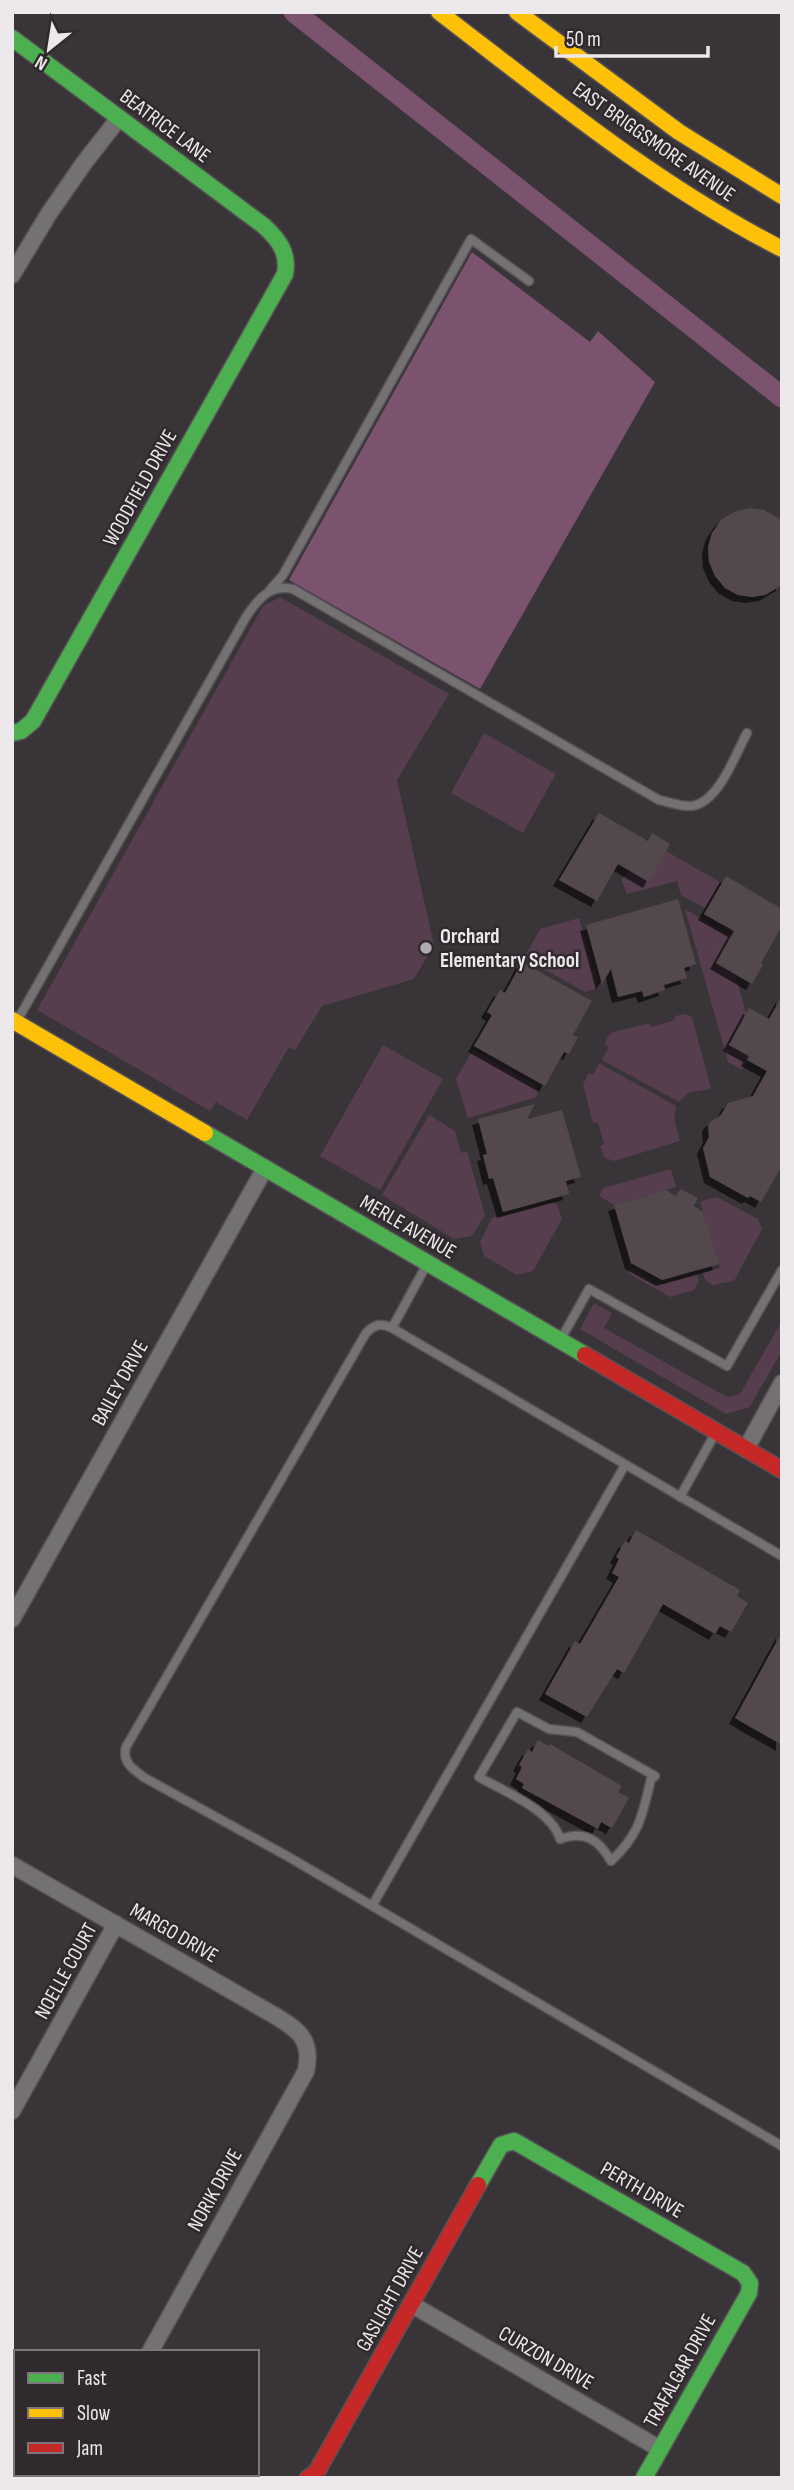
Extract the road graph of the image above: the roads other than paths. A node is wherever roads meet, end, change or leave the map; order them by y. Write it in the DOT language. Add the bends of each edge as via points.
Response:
graph roads {
  1 [pos="439,12"];
  2 [pos="517,12"];
  3 [pos="12,38"];
  4 [pos="119,118"];
  5 [pos="782,196"];
  6 [pos="782,249"];
  7 [pos="287,254"];
  8 [pos="12,275"];
  9 [pos="529,281"];
  10 [pos="269,591"];
  11 [pos="13,733"];
  12 [pos="747,733"];
  13 [pos="13,1023"];
  14 [pos="265,1168"];
  15 [pos="428,1263"];
  16 [pos="782,1270"];
  17 [pos="392,1328"];
  18 [pos="560,1340"];
  19 [pos="782,1383"];
  20 [pos="717,1432"];
  21 [pos="746,1449"];
  22 [pos="625,1465"];
  23 [pos="782,1471"];
  24 [pos="680,1497"];
  25 [pos="782,1556"];
  26 [pos="12,1619"];
  27 [pos="521,1712"];
  28 [pos="12,1865"];
  29 [pos="372,1906"];
  30 [pos="116,1924"];
  31 [pos="306,2046"];
  32 [pos="12,2111"];
  33 [pos="508,2141"];
  34 [pos="782,2146"];
  35 [pos="750,2283"];
  36 [pos="411,2304"];
  37 [pos="151,2350"];
  38 [pos="660,2449"];
  39 [pos="316,2476"];
  40 [pos="644,2478"];
  1 -- 6 [label="street, EAST BRIGGSMORE AVENUE" via="673,186"];
  2 -- 5 [label="street, EAST BRIGGSMORE AVENUE" via="648,113"];
  3 -- 4 [label="street, BEATRICE LANE"];
  4 -- 7 [label="street, BEATRICE LANE" via="264,226"];
  4 -- 8 [label="street" via="55,205"];
  7 -- 11 [label="street, WOODFIELD DRIVE" via="285,274 33,721"];
  9 -- 10 [label="lane" via="471,239"];
  10 -- 12 [label="lane" via="293,589 659,800 691,806 704,802 715,793"];
  10 -- 13 [label="lane" via="246,617"];
  13 -- 14 [label="street, MERLE AVENUE"];
  14 -- 15 [label="street, MERLE AVENUE"];
  14 -- 26 [label="street, BAILEY DRIVE"];
  15 -- 17 [label="lane"];
  15 -- 18 [label="street, MERLE AVENUE"];
  16 -- 18 [label="lane" via="727,1366 589,1289"];
  17 -- 22 [label="lane"];
  17 -- 29 [label="lane" via="382,1324 366,1332 124,1754 145,1778"];
  18 -- 20 [label="street, MERLE AVENUE"];
  19 -- 21 [label="street"];
  20 -- 21 [label="street, MERLE AVENUE"];
  20 -- 24 [label="lane"];
  21 -- 23 [label="street, MERLE AVENUE"];
  22 -- 24 [label="lane"];
  22 -- 29 [label="lane"];
  24 -- 25 [label="lane"];
  27 -- 27 [label="lane" via="549,1728 577,1732 655,1776 641,1822 611,1861 593,1840 571,1835 560,1839 558,1830 536,1809 479,1777"];
  28 -- 30 [label="street, MARGO DRIVE"];
  29 -- 34 [label="lane"];
  30 -- 31 [label="street, MARGO DRIVE" via="297,2029"];
  30 -- 32 [label="street, NOELLE COURT"];
  31 -- 37 [label="street, NORIK DRIVE" via="306,2070"];
  33 -- 35 [label="street, PERTH DRIVE" via="743,2273"];
  33 -- 36 [label="street, GASLIGHT DRIVE" via="501,2145"];
  35 -- 38 [label="street, TRAFALGAR DRIVE"];
  36 -- 38 [label="street, CURZON DRIVE"];
  36 -- 39 [label="street, GASLIGHT DRIVE"];
  38 -- 40 [label="street, TRAFALGAR DRIVE"];
}
